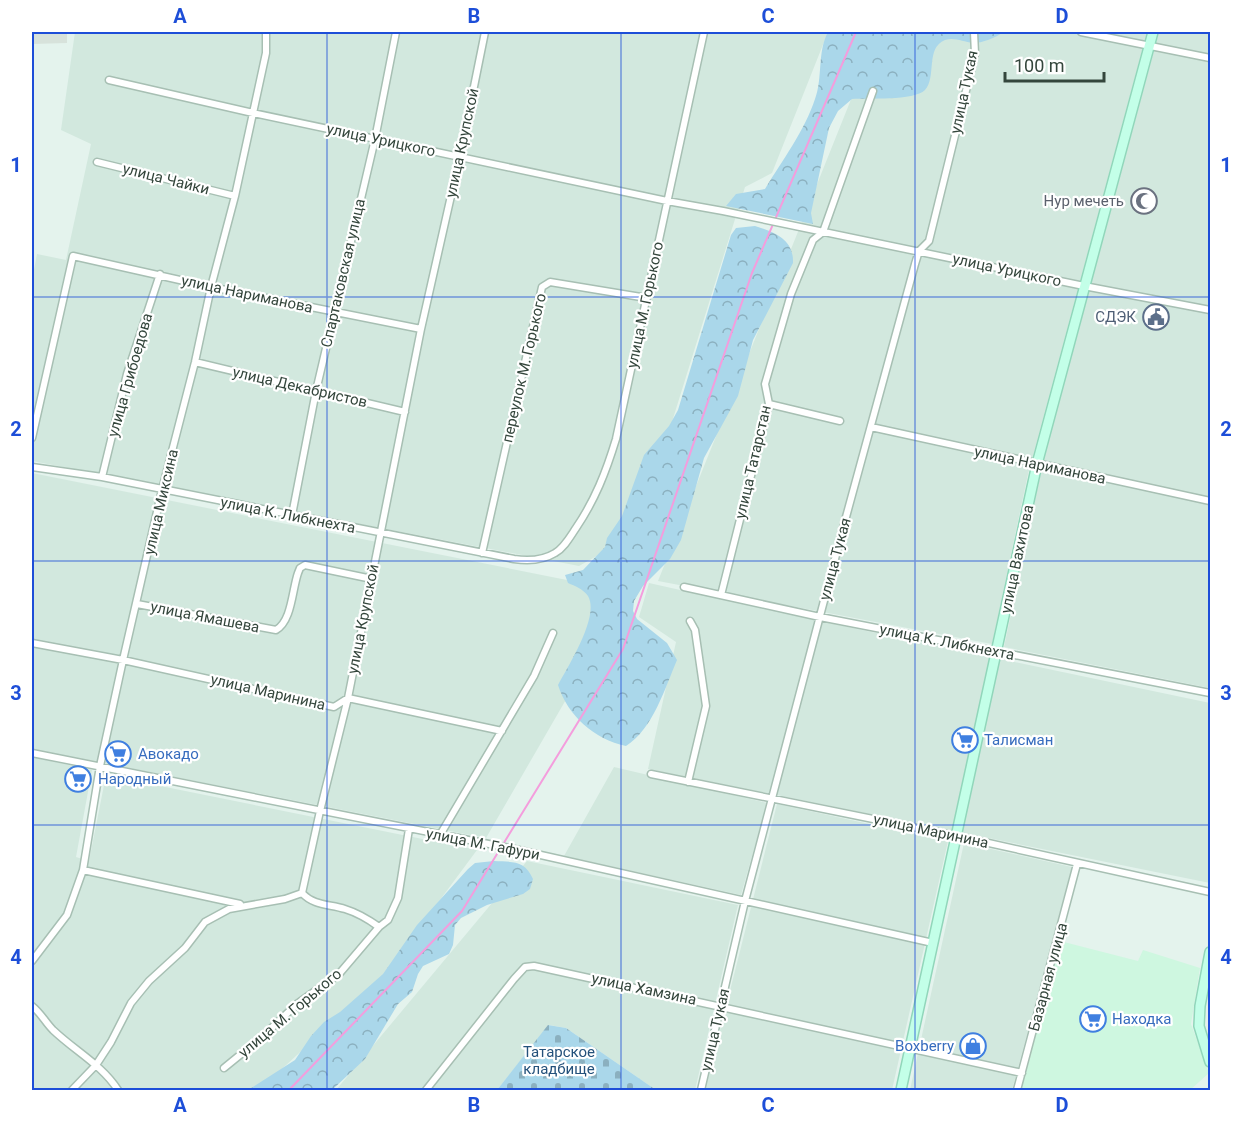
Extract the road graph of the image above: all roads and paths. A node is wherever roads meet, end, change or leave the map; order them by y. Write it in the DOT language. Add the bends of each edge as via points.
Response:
graph roads {
  1 [pos="266,32"];
  2 [pos="396,32"];
  3 [pos="485,32"];
  4 [pos="704,32"];
  5 [pos="974,32"];
  6 [pos="1081,32"];
  7 [pos="1153,32"];
  8 [pos="1149,46"];
  9 [pos="1210,58"];
  10 [pos="109,80"];
  11 [pos="873,91"];
  12 [pos="254,113"];
  13 [pos="375,139"];
  14 [pos="460,156"];
  15 [pos="97,162"];
  16 [pos="235,196"];
  17 [pos="667,201"];
  18 [pos="823,232"];
  19 [pos="919,251"];
  20 [pos="160,274"];
  21 [pos="1084,286"];
  22 [pos="210,287"];
  23 [pos="646,298"];
  24 [pos="1210,310"];
  25 [pos="333,312"];
  26 [pos="421,329"];
  27 [pos="195,362"];
  28 [pos="316,391"];
  29 [pos="770,404"];
  30 [pos="405,411"];
  31 [pos="840,421"];
  32 [pos="870,427"];
  33 [pos="32,438"];
  34 [pos="1037,464"];
  35 [pos="32,467"];
  36 [pos="102,477"];
  37 [pos="162,490"];
  38 [pos="1210,501"];
  39 [pos="292,515"];
  40 [pos="380,532"];
  41 [pos="482,553"];
  42 [pos="544,558"];
  43 [pos="372,579"];
  44 [pos="684,587"];
  45 [pos="721,596"];
  46 [pos="137,604"];
  47 [pos="820,617"];
  48 [pos="690,621"];
  49 [pos="553,633"];
  50 [pos="32,643"];
  51 [pos="997,651"];
  52 [pos="123,660"];
  53 [pos="1210,693"];
  54 [pos="348,698"];
  55 [pos="502,731"];
  56 [pos="32,753"];
  57 [pos="100,766"];
  58 [pos="651,774"];
  59 [pos="688,782"];
  60 [pos="773,799"];
  61 [pos="320,811"];
  62 [pos="409,829"];
  63 [pos="440,835"];
  64 [pos="957,836"];
  65 [pos="1077,864"];
  66 [pos="83,870"];
  67 [pos="1210,892"];
  68 [pos="302,893"];
  69 [pos="746,901"];
  70 [pos="243,905"];
  71 [pos="379,927"];
  72 [pos="933,944"];
  73 [pos="1210,952"];
  74 [pos="32,961"];
  75 [pos="720,1005"];
  76 [pos="32,1006"];
  77 [pos="912,1047"];
  78 [pos="1210,1062"];
  79 [pos="96,1065"];
  80 [pos="224,1068"];
  81 [pos="1022,1072"];
  82 [pos="72,1090"];
  83 [pos="118,1090"];
  84 [pos="426,1090"];
  85 [pos="701,1090"];
  86 [pos="901,1090"];
  87 [pos="1017,1090"];
  1 -- 12 [label="street, улица Миксина" via="266,53"];
  2 -- 13 [label="street, Спартаковская улица"];
  3 -- 14 [label="street, улица Крупской"];
  4 -- 17 [label="street, улица М. Горького"];
  5 -- 19 [label="street, улица Тукая" via="975,54 929,241"];
  6 -- 8 [label="street"];
  7 -- 8 [label="street, улица Вахитова"];
  8 -- 9 [label="street"];
  8 -- 21 [label="street, улица Вахитова"];
  10 -- 12 [label="street, улица Урицкого"];
  11 -- 18 [label="street, улица Татарстан"];
  12 -- 13 [label="street, улица Урицкого"];
  12 -- 16 [label="street, улица Миксина"];
  13 -- 14 [label="street, улица Урицкого"];
  13 -- 25 [label="street, Спартаковская улица"];
  14 -- 17 [label="street, улица Урицкого"];
  14 -- 26 [label="street, улица Крупской"];
  15 -- 16 [label="street, улица Чайки"];
  16 -- 22 [label="street, улица Миксина"];
  17 -- 18 [label="street, улица Урицкого"];
  17 -- 23 [label="street, улица М. Горького"];
  18 -- 19 [label="street, улица Урицкого"];
  18 -- 29 [label="street, улица Татарстан" via="813,240 791,294 765,384"];
  19 -- 21 [label="street, улица Урицкого"];
  19 -- 32 [label="street, улица Тукая"];
  20 -- 22 [label="street, улица Нариманова"];
  20 -- 33 [label="street, улица Нариманова" via="73,256"];
  20 -- 36 [label="street, улица Грибоедова" via="127,374"];
  21 -- 24 [label="street, улица Урицкого"];
  21 -- 34 [label="street, улица Вахитова"];
  22 -- 25 [label="street, улица Нариманова"];
  22 -- 27 [label="street, улица Миксина"];
  23 -- 41 [label="street, переулок М. Горького" via="550,282 542,287"];
  23 -- 42 [label="street, улица М. Горького" via="616,439 600,487 570,538"];
  25 -- 26 [label="street, улица Нариманова"];
  25 -- 28 [label="street, Спартаковская улица"];
  26 -- 30 [label="street, улица Крупской"];
  27 -- 28 [label="street, улица Декабристов"];
  27 -- 37 [label="street, улица Миксина"];
  28 -- 30 [label="street, улица Декабристов"];
  28 -- 39 [label="street, Спартаковская улица"];
  29 -- 31 [label="street"];
  29 -- 45 [label="street, улица Татарстан"];
  30 -- 40 [label="street, улица Крупской"];
  32 -- 34 [label="street, улица Нариманова"];
  32 -- 47 [label="street, улица Тукая"];
  34 -- 38 [label="street, улица Нариманова"];
  34 -- 51 [label="street, улица Вахитова"];
  35 -- 36 [label="street, улица К. Либкнехта"];
  36 -- 37 [label="street, улица К. Либкнехта"];
  37 -- 39 [label="street, улица К. Либкнехта"];
  37 -- 46 [label="street, улица Миксина"];
  39 -- 40 [label="street, улица К. Либкнехта"];
  40 -- 41 [label="street, улица К. Либкнехта"];
  40 -- 43 [label="street, улица Крупской"];
  41 -- 42 [label="street, улица К. Либкнехта" via="525,561"];
  43 -- 46 [label="street, улица Ямашева" via="305,565 295,580 285,620 276,630"];
  43 -- 54 [label="street, улица Крупской"];
  44 -- 45 [label="street, улица К. Либкнехта"];
  45 -- 47 [label="street, улица К. Либкнехта"];
  46 -- 52 [label="street, улица Миксина"];
  47 -- 51 [label="street, улица К. Либкнехта"];
  47 -- 60 [label="street, улица Тукая"];
  48 -- 59 [label="street" via="695,630 706,706"];
  49 -- 55 [label="street"];
  50 -- 52 [label="street, улица Маринина"];
  51 -- 53 [label="street, улица К. Либкнехта"];
  51 -- 64 [label="street, улица Вахитова"];
  52 -- 54 [label="street, улица Маринина" via="334,707"];
  52 -- 57 [label="street, улица Миксина"];
  54 -- 55 [label="street, улица Маринина"];
  54 -- 61 [label="street, улица Крупской"];
  55 -- 63 [label="street"];
  56 -- 57 [label="street, улица М. Гафури"];
  57 -- 61 [label="street, улица М. Гафури"];
  57 -- 66 [label="street, улица Миксина"];
  58 -- 59 [label="street, улица Маринина"];
  59 -- 60 [label="street, улица Маринина"];
  60 -- 64 [label="street, улица Маринина"];
  60 -- 69 [label="street, улица Тукая"];
  61 -- 62 [label="street, улица М. Гафури"];
  61 -- 68 [label="street, улица Крупской"];
  62 -- 63 [label="street, улица М. Гафури"];
  62 -- 71 [label="street, улица М. Горького" via="398,898 388,920"];
  63 -- 69 [label="street, улица М. Гафури"];
  64 -- 65 [label="street, улица Маринина"];
  64 -- 72 [label="street, улица Вахитова"];
  65 -- 67 [label="street, улица Маринина"];
  65 -- 81 [label="street, Базарная улица"];
  66 -- 70 [label="street"];
  66 -- 74 [label="street, улица Миксина" via="67,915"];
  68 -- 70 [label="street" via="285,900"];
  68 -- 71 [label="street" via="317,904 352,912"];
  69 -- 72 [label="street, улица М. Гафури"];
  69 -- 75 [label="street, улица Тукая"];
  70 -- 79 [label="street" via="205,922 185,948 142,988"];
  71 -- 80 [label="street, улица М. Горького" via="339,974 297,1004"];
  72 -- 77 [label="street, улица Вахитова"];
  73 -- 78 [label="street" via="1199,1026"];
  75 -- 77 [label="street, улица Хамзина"];
  75 -- 84 [label="street, улица Хамзина" via="525,967"];
  75 -- 85 [label="street, улица Тукая"];
  76 -- 79 [label="street" via="52,1029"];
  77 -- 81 [label="street, улица Хамзина"];
  77 -- 86 [label="street, улица Вахитова"];
  79 -- 82 [label="street"];
  79 -- 83 [label="street"];
  81 -- 87 [label="street, Базарная улица"];
}
